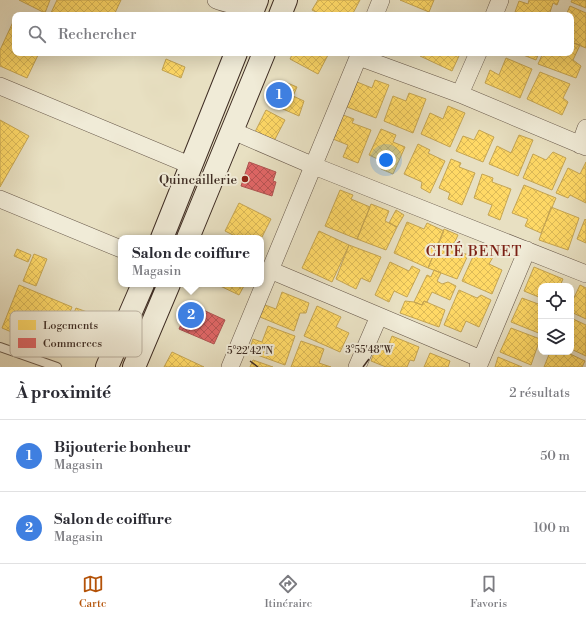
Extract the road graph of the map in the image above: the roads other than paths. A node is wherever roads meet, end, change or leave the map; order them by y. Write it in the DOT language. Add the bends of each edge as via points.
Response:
graph roads {
  1 [pos="216,0"];
  2 [pos="286,0"];
  3 [pos="381,0"];
  4 [pos="500,0"];
  5 [pos="253,9"];
  6 [pos="281,12"];
  7 [pos="376,12"];
  8 [pos="495,12"];
  9 [pos="235,56"];
  10 [pos="263,56"];
  11 [pos="359,56"];
  12 [pos="362,56"];
  13 [pos="477,56"];
  14 [pos="0,86"];
  15 [pos="460,94"];
  16 [pos="586,128"];
  17 [pos="233,131"];
  18 [pos="583,146"];
  19 [pos="192,166"];
  20 [pos="314,166"];
  21 [pos="0,199"];
  22 [pos="163,235"];
  23 [pos="189,235"];
  24 [pos="118,248"];
  25 [pos="527,250"];
  26 [pos="270,270"];
  27 [pos="586,274"];
  28 [pos="264,285"];
  29 [pos="142,287"];
  30 [pos="168,287"];
  31 [pos="263,287"];
  32 [pos="131,311"];
  33 [pos="379,316"];
  34 [pos="0,347"];
  35 [pos="142,348"];
  36 [pos="10,351"];
  37 [pos="28,357"];
  38 [pos="111,357"];
  39 [pos="138,357"];
  40 [pos="479,363"];
  41 [pos="57,367"];
  42 [pos="107,367"];
  43 [pos="134,367"];
  44 [pos="230,367"];
  45 [pos="356,367"];
  1 -- 5 [label="street"];
  2 -- 6 [label="main road"];
  3 -- 7 [label="street"];
  4 -- 8 [label="street"];
  9 -- 19 [label="main road"];
  10 -- 17 [label="main road"];
  11 -- 20 [label="street"];
  12 -- 15 [label="street"];
  13 -- 15 [label="street"];
  14 -- 19 [label="street"];
  15 -- 18 [label="street"];
  16 -- 18 [label="street"];
  17 -- 20 [label="street"];
  17 -- 23 [label="main road"];
  19 -- 22 [label="main road"];
  20 -- 25 [label="street"];
  20 -- 26 [label="street"];
  21 -- 24 [label="street"];
  25 -- 27 [label="street"];
  25 -- 40 [label="street"];
  26 -- 28 [label="street"];
  26 -- 33 [label="street"];
  29 -- 32 [label="main road"];
  30 -- 35 [label="main road"];
  31 -- 44 [label="street"];
  33 -- 40 [label="street"];
  33 -- 45 [label="street"];
  34 -- 36 [label="lane"];
  37 -- 41 [label="lane"];
  38 -- 42 [label="main road"];
  39 -- 43 [label="main road"];
}
